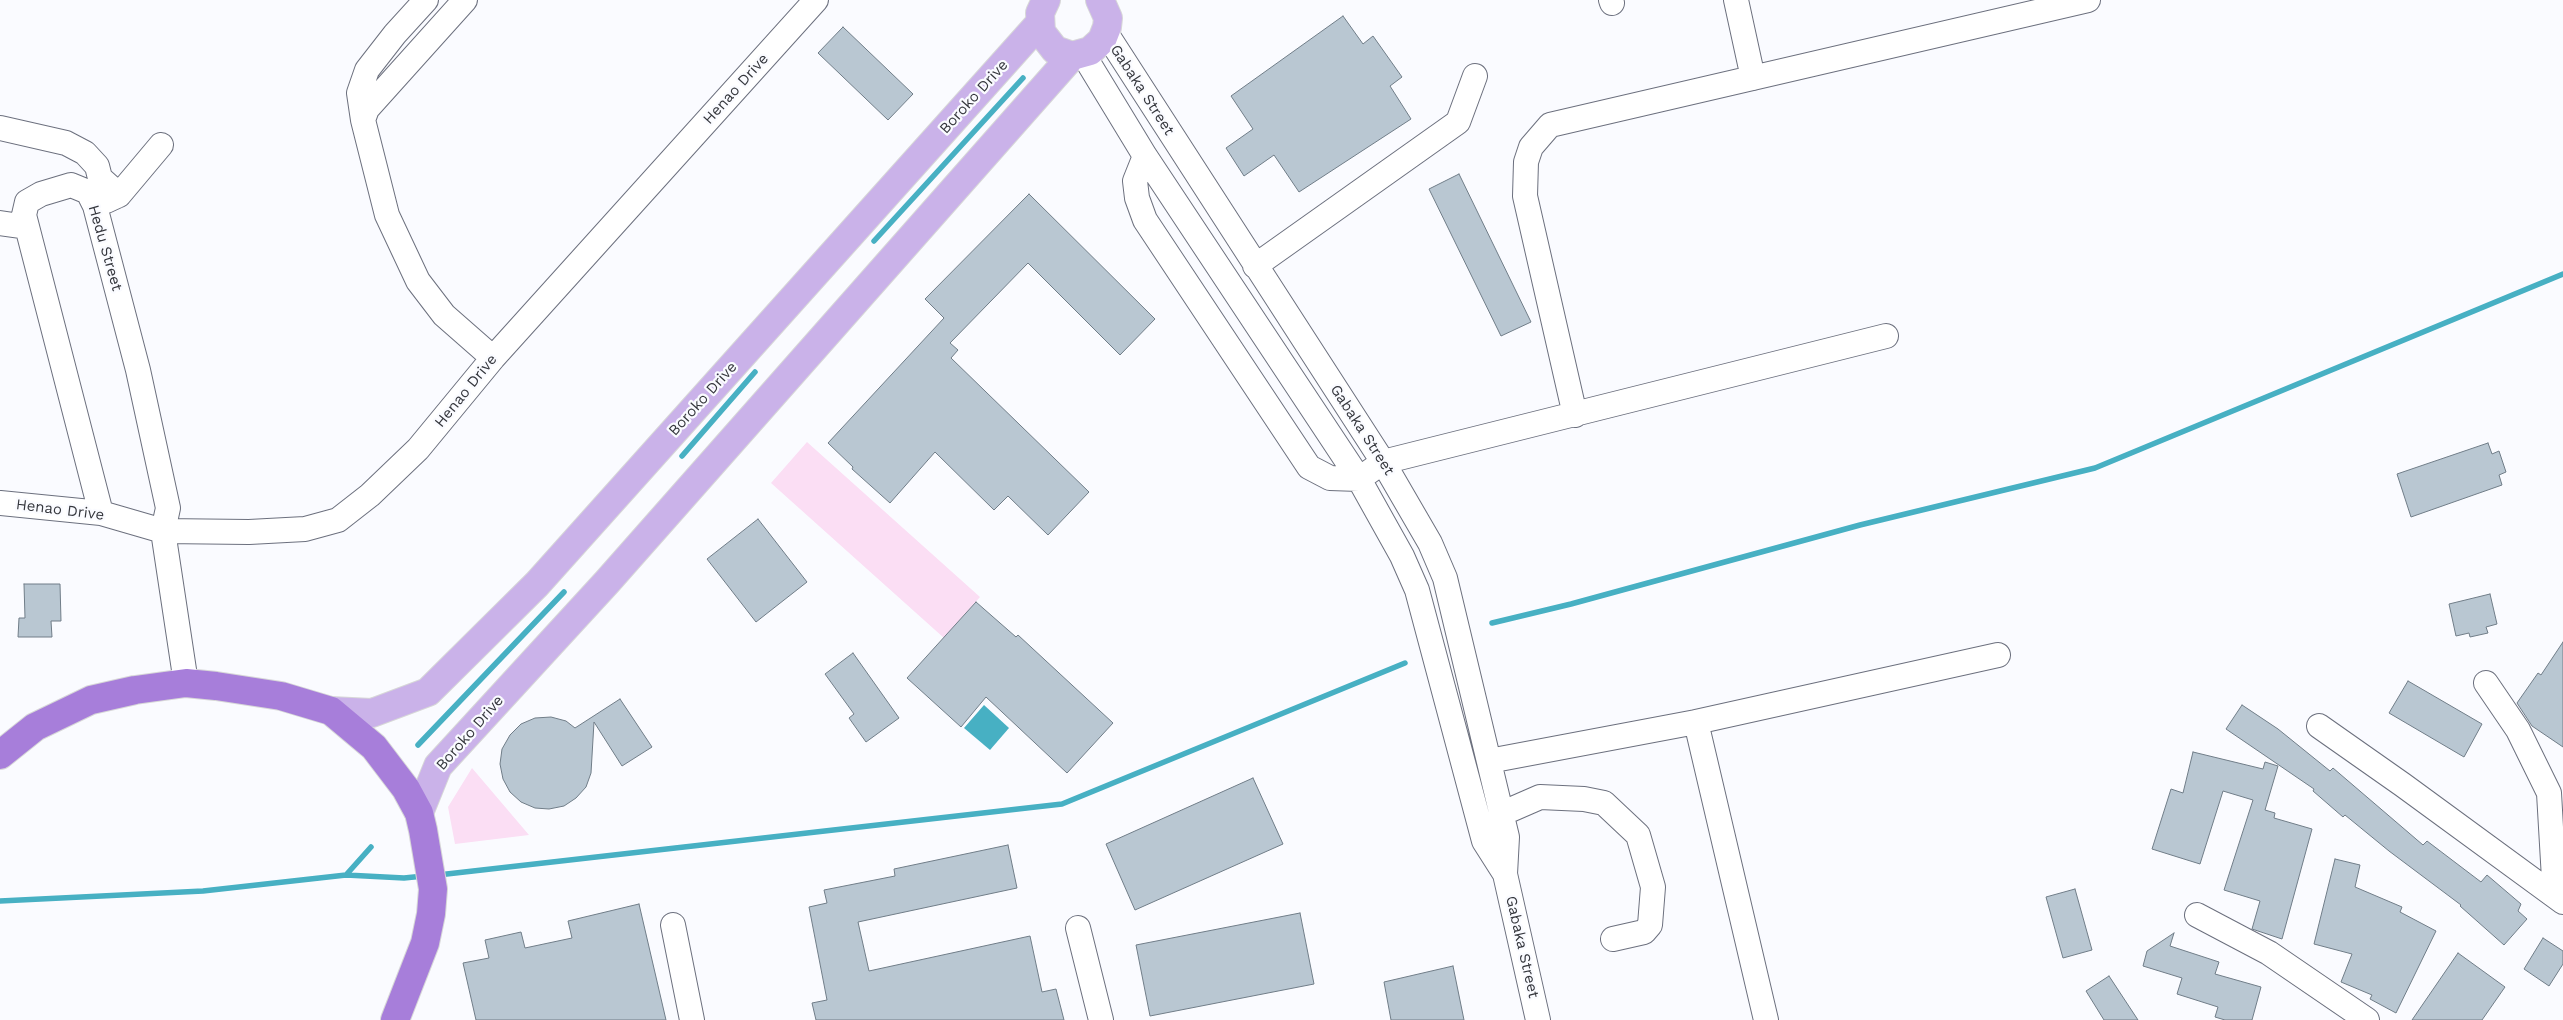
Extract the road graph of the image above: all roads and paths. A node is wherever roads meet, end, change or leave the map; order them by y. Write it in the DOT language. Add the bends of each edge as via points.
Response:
graph roads {
  1 [pos="426,0"];
  2 [pos="465,0"];
  3 [pos="816,0"];
  4 [pos="1100,0"];
  5 [pos="1125,0"];
  6 [pos="1736,0"];
  7 [pos="2088,0"];
  8 [pos="1043,12"];
  9 [pos="1106,30"];
  10 [pos="1077,55"];
  11 [pos="1476,76"];
  12 [pos="1754,78"];
  13 [pos="365,115"];
  14 [pos="0,128"];
  15 [pos="161,145"];
  16 [pos="1146,156"];
  17 [pos="119,195"];
  18 [pos="95,206"];
  19 [pos="0,223"];
  20 [pos="27,227"];
  21 [pos="1255,266"];
  22 [pos="1886,336"];
  23 [pos="492,358"];
  24 [pos="1575,415"];
  25 [pos="1383,462"];
  26 [pos="1359,479"];
  27 [pos="0,503"];
  28 [pos="101,512"];
  29 [pos="163,531"];
  30 [pos="1998,655"];
  31 [pos="2486,683"];
  32 [pos="186,684"];
  33 [pos="331,711"];
  34 [pos="1696,722"];
  35 [pos="2319,726"];
  36 [pos="0,755"];
  37 [pos="1489,761"];
  38 [pos="1501,814"];
  39 [pos="421,821"];
  40 [pos="1506,874"];
  41 [pos="2559,899"];
  42 [pos="2197,914"];
  43 [pos="673,925"];
  44 [pos="1078,928"];
  45 [pos="1613,939"];
  46 [pos="396,1020"];
  47 [pos="692,1020"];
  48 [pos="1102,1020"];
  49 [pos="1538,1020"];
  50 [pos="1766,1020"];
  51 [pos="2367,1020"];
  1 -- 13 [label="street" via="367,70 359,93"];
  2 -- 13 [label="street"];
  3 -- 23 [label="street, Henao Drive"];
  4 -- 9 [label="main road" via="1106,9"];
  5 -- 9 [label="main road"];
  6 -- 12 [label="street"];
  7 -- 12 [label="street"];
  8 -- 10 [label="main road" via="1044,40 1060,53"];
  8 -- 33 [label="main road, Boroko Drive" via="537,584 428,692 372,713"];
  9 -- 10 [label="main road, Boroko Drive" via="1097,46"];
  9 -- 21 [label="street, Gabaka Street"];
  10 -- 16 [label="street, Gabaka Street"];
  10 -- 39 [label="main road, Boroko Drive" via="438,766"];
  11 -- 21 [label="street" via="1458,122"];
  12 -- 24 [label="street" via="1550,125 1531,147 1526,162 1525,196"];
  13 -- 23 [label="street" via="387,215 418,281 444,315"];
  14 -- 17 [label="street" via="66,144 85,153 97,166 100,178"];
  15 -- 17 [label="street"];
  16 -- 26 [label="street, Gabaka Street"];
  16 -- 26 [label="street" via="1135,181 1136,198 1145,220 1182,278 1309,466 1330,478"];
  17 -- 18 [label="street"];
  18 -- 20 [label="street, Hedu Street" via="88,192 71,185 41,194 27,202 24,216"];
  18 -- 29 [label="street, Hedu Street" via="138,370 168,508"];
  19 -- 20 [label="street"];
  20 -- 28 [label="street, Hedu Street"];
  21 -- 25 [label="street, Gabaka Street"];
  22 -- 24 [label="street"];
  23 -- 29 [label="street, Henao Drive" via="418,449 370,496 338,520 305,529"];
  24 -- 25 [label="street"];
  25 -- 26 [label="street"];
  25 -- 37 [label="street, Gabaka Street" via="1430,543 1445,578"];
  26 -- 40 [label="street, Gabaka Street" via="1402,556 1416,590 1484,841"];
  27 -- 28 [label="street, Henao Drive"];
  28 -- 29 [label="street, Henao Drive"];
  29 -- 32 [label="street, Hedu Street"];
  30 -- 34 [label="street"];
  31 -- 41 [label="street" via="2518,730 2549,793"];
  32 -- 33 [label="highway" via="282,696"];
  32 -- 36 [label="highway" via="135,690 91,700 35,727"];
  33 -- 39 [label="highway" via="374,747 406,789"];
  34 -- 37 [label="street"];
  34 -- 50 [label="street"];
  35 -- 41 [label="street"];
  37 -- 38 [label="street, Gabaka Street"];
  38 -- 40 [label="street, Gabaka Street" via="1507,837"];
  38 -- 45 [label="street" via="1540,797 1584,799 1604,803 1638,835 1653,887 1650,925 1644,932"];
  39 -- 46 [label="highway" via="433,889 432,914 425,943"];
  40 -- 49 [label="street, Gabaka Street"];
  42 -- 51 [label="street" via="2269,953"];
  43 -- 47 [label="street"];
  44 -- 48 [label="street"];
}
